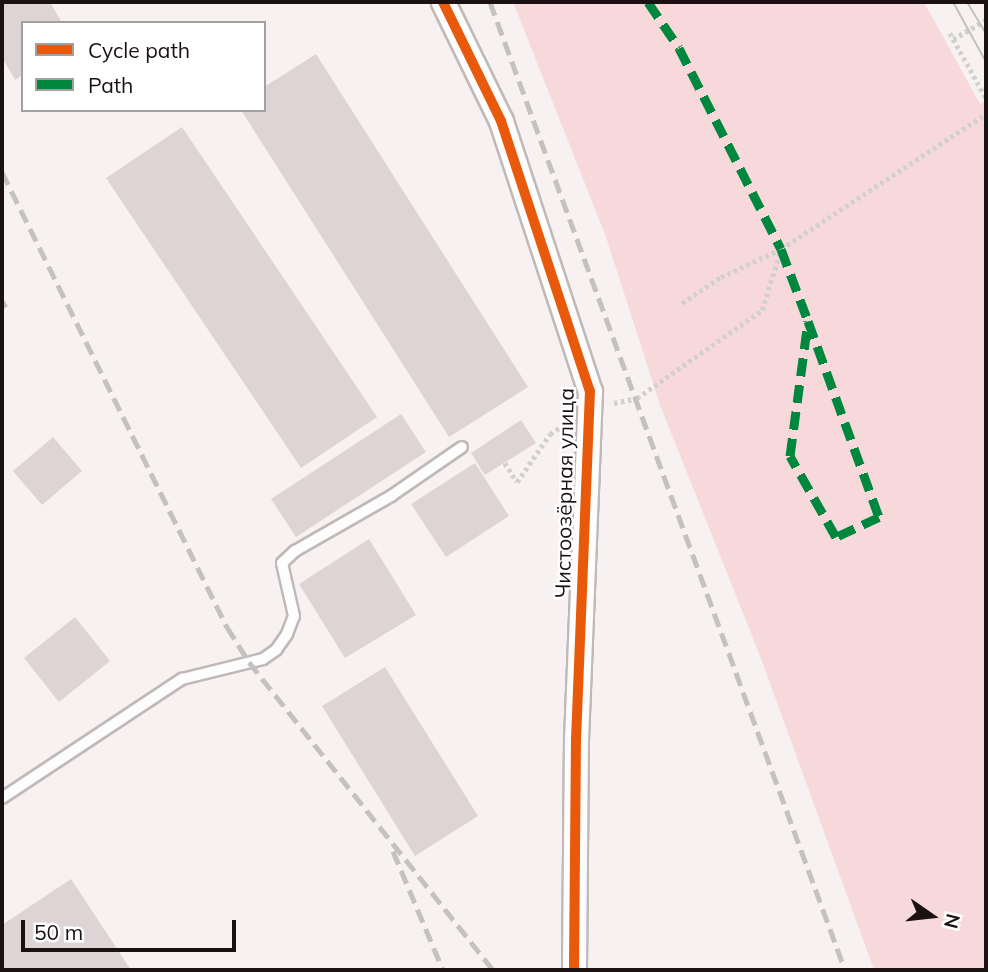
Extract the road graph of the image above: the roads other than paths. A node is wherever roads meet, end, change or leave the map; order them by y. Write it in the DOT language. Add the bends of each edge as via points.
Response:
graph roads {
  1 [pos="443,2"];
  2 [pos="462,447"];
  3 [pos="2,798"];
  4 [pos="574,970"];
  1 -- 4 [label="street, Чистоозёрная улица" via="501,121 590,391 576,738"];
  2 -- 3 [label="lane" via="282,563 294,615 276,650 263,659 182,679"];
}
